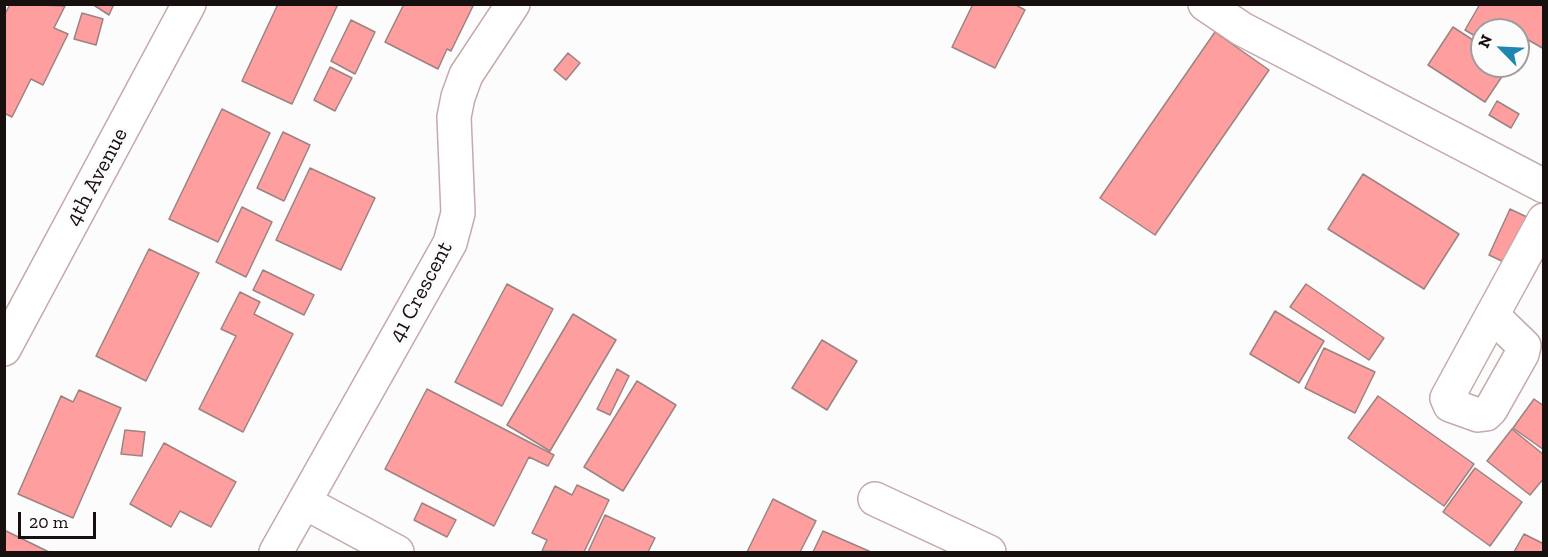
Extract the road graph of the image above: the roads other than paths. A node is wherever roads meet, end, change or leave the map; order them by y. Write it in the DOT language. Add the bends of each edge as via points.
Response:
graph roads {
  1 [pos="189,4"];
  2 [pos="513,4"];
  3 [pos="1205,4"];
  4 [pos="1544,186"];
  5 [pos="1544,219"];
  6 [pos="1492,315"];
  7 [pos="4,349"];
  8 [pos="875,499"];
  9 [pos="304,502"];
  10 [pos="276,552"];
  11 [pos="397,552"];
  12 [pos="989,552"];
  1 -- 7 [label="street, 4th Avenue"];
  2 -- 9 [label="street, 41 Crescent" via="466,75 458,97 454,117 458,213 450,243"];
  3 -- 4 [label="street" via="1242,29"];
  5 -- 6 [label="street"];
  8 -- 12 [label="street"];
  9 -- 10 [label="street, 41 Crescent"];
  9 -- 11 [label="street"];
}
